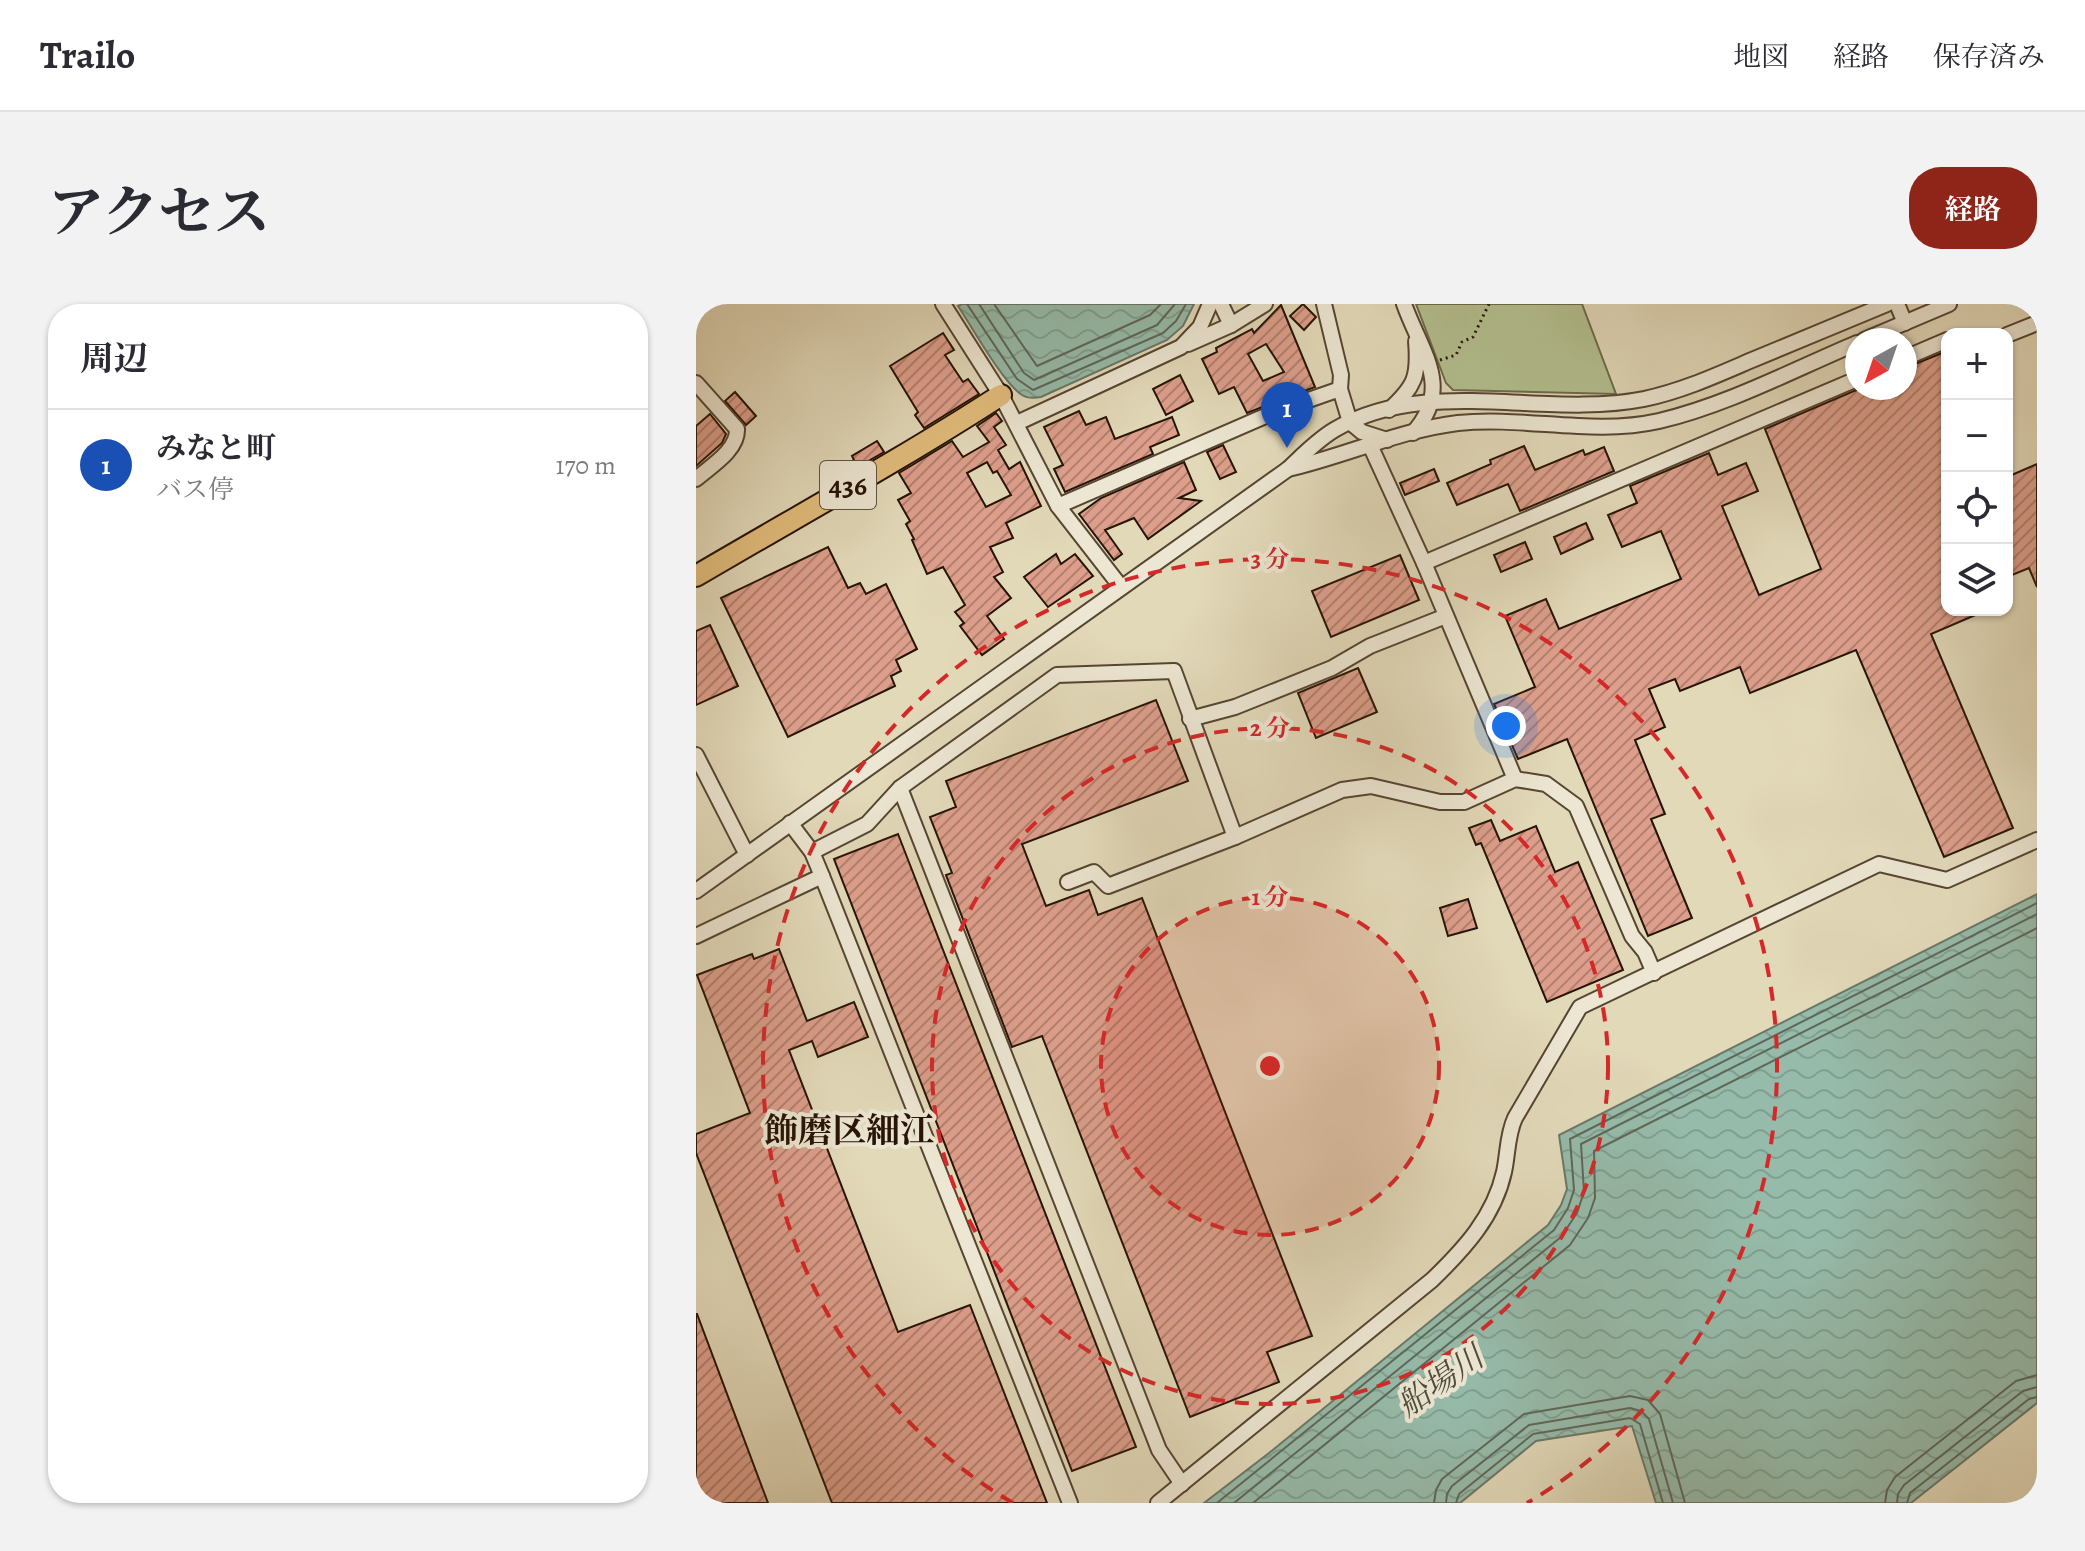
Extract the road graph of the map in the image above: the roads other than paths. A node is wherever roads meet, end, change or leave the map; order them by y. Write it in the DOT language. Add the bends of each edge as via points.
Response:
graph roads {
  1 [pos="943,304"];
  2 [pos="1210,304"];
  3 [pos="1221,304"];
  4 [pos="1265,304"];
  5 [pos="1324,304"];
  6 [pos="1404,304"];
  7 [pos="1887,304"];
  8 [pos="1897,304"];
  9 [pos="1949,304"];
  10 [pos="1905,323"];
  11 [pos="2037,323"];
  12 [pos="1231,325"];
  13 [pos="1893,328"];
  14 [pos="2013,333"];
  15 [pos="1415,336"];
  16 [pos="1941,343"];
  17 [pos="1181,347"];
  18 [pos="1845,348"];
  19 [pos="1917,353"];
  20 [pos="1417,376"];
  21 [pos="696,383"];
  22 [pos="1845,384"];
  23 [pos="1340,389"];
  24 [pos="1001,395"];
  25 [pos="1433,401"];
  26 [pos="1388,410"];
  27 [pos="1350,422"];
  28 [pos="1017,423"];
  29 [pos="1462,423"];
  30 [pos="1413,433"];
  31 [pos="1387,440"];
  32 [pos="1370,445"];
  33 [pos="1288,469"];
  34 [pos="696,479"];
  35 [pos="1058,506"];
  36 [pos="1424,563"];
  37 [pos="696,576"];
  38 [pos="1121,587"];
  39 [pos="1446,616"];
  40 [pos="1190,719"];
  41 [pos="696,755"];
  42 [pos="1515,779"];
  43 [pos="900,788"];
  44 [pos="790,823"];
  45 [pos="1235,837"];
  46 [pos="2037,840"];
  47 [pos="812,852"];
  48 [pos="747,855"];
  49 [pos="822,876"];
  50 [pos="1068,882"];
  51 [pos="696,891"];
  52 [pos="696,936"];
  53 [pos="1654,973"];
  54 [pos="1182,1484"];
  55 [pos="1070,1503"];
  56 [pos="1158,1503"];
  1 -- 24 [label="street"];
  2 -- 17 [label="street" via="1200,327"];
  3 -- 12 [label="street"];
  4 -- 12 [label="street"];
  5 -- 23 [label="street"];
  6 -- 15 [label="street"];
  7 -- 25 [label="street" via="1645,399 1596,404"];
  8 -- 10 [label="street"];
  9 -- 10 [label="street"];
  10 -- 13 [label="street"];
  11 -- 14 [label="street"];
  12 -- 17 [label="street"];
  15 -- 20 [label="street"];
  15 -- 25 [label="street" via="1428,360"];
  16 -- 19 [label="street"];
  17 -- 28 [label="street"];
  18 -- 29 [label="street" via="1709,406 1655,422 1585,427"];
  20 -- 25 [label="street"];
  20 -- 26 [label="street"];
  21 -- 34 [label="street" via="737,429 733,446"];
  22 -- 36 [label="street"];
  23 -- 27 [label="street"];
  23 -- 35 [label="street"];
  24 -- 28 [label="street"];
  24 -- 37 [label="highway, 436"];
  25 -- 26 [label="street"];
  25 -- 29 [label="street" via="1443,414"];
  25 -- 30 [label="street"];
  26 -- 27 [label="street"];
  27 -- 31 [label="street"];
  27 -- 33 [label="street" via="1315,443"];
  28 -- 35 [label="street"];
  29 -- 30 [label="street"];
  30 -- 31 [label="street"];
  31 -- 32 [label="street"];
  32 -- 33 [label="street"];
  32 -- 36 [label="street"];
  33 -- 38 [label="street"];
  35 -- 38 [label="street"];
  36 -- 39 [label="street"];
  38 -- 44 [label="street"];
  39 -- 40 [label="street" via="1370,646 1332,668"];
  39 -- 42 [label="street"];
  40 -- 43 [label="street" via="1174,671 1057,675"];
  40 -- 45 [label="street"];
  41 -- 48 [label="street"];
  42 -- 45 [label="street" via="1464,802 1440,802 1371,786 1342,790"];
  42 -- 53 [label="street" via="1546,784 1576,806 1632,936"];
  43 -- 47 [label="street" via="867,824"];
  43 -- 54 [label="street" via="1159,1450"];
  44 -- 47 [label="street"];
  44 -- 48 [label="street"];
  45 -- 50 [label="street" via="1108,886 1094,872"];
  46 -- 53 [label="street" via="1947,880 1879,864"];
  47 -- 49 [label="street"];
  48 -- 51 [label="street"];
  49 -- 52 [label="street"];
  49 -- 55 [label="street"];
  53 -- 54 [label="street" via="1580,1007 1509,1130 1500,1190 1459,1254"];
  54 -- 56 [label="street"];
}
